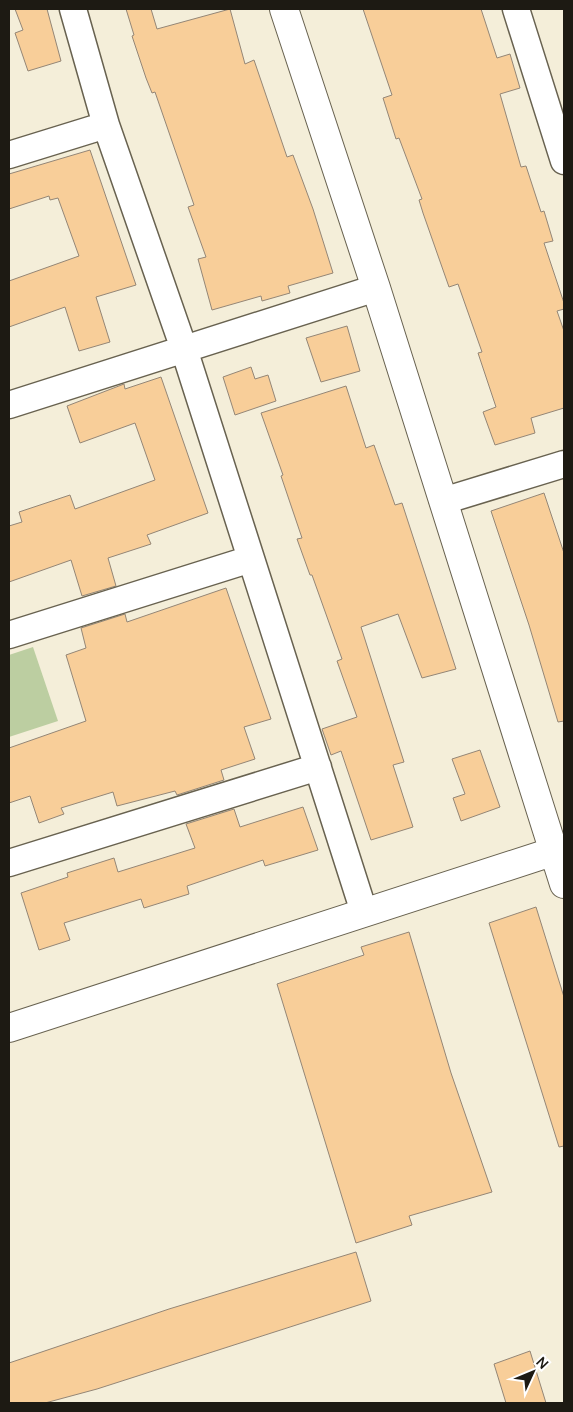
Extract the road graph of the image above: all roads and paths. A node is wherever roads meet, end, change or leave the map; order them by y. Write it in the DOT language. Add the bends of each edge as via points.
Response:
graph roads {
  1 [pos="73,9"];
  2 [pos="284,9"];
  3 [pos="516,9"];
  4 [pos="106,125"];
  5 [pos="9,155"];
  6 [pos="564,161"];
  7 [pos="376,288"];
  8 [pos="184,349"];
  9 [pos="9,405"];
  10 [pos="564,464"];
  11 [pos="443,501"];
  12 [pos="250,559"];
  13 [pos="9,635"];
  14 [pos="318,767"];
  15 [pos="559,850"];
  16 [pos="9,863"];
  17 [pos="564,884"];
  18 [pos="364,912"];
  19 [pos="9,1028"];
  1 -- 4 [label="street"];
  2 -- 7 [label="street"];
  3 -- 6 [label="street"];
  4 -- 5 [label="street"];
  4 -- 8 [label="street"];
  7 -- 8 [label="street"];
  7 -- 11 [label="street"];
  8 -- 9 [label="street"];
  8 -- 12 [label="street"];
  10 -- 11 [label="street"];
  11 -- 15 [label="street"];
  12 -- 13 [label="street"];
  12 -- 14 [label="street"];
  14 -- 16 [label="street"];
  14 -- 18 [label="street"];
  15 -- 17 [label="street"];
  15 -- 18 [label="street"];
  18 -- 19 [label="street"];
}
